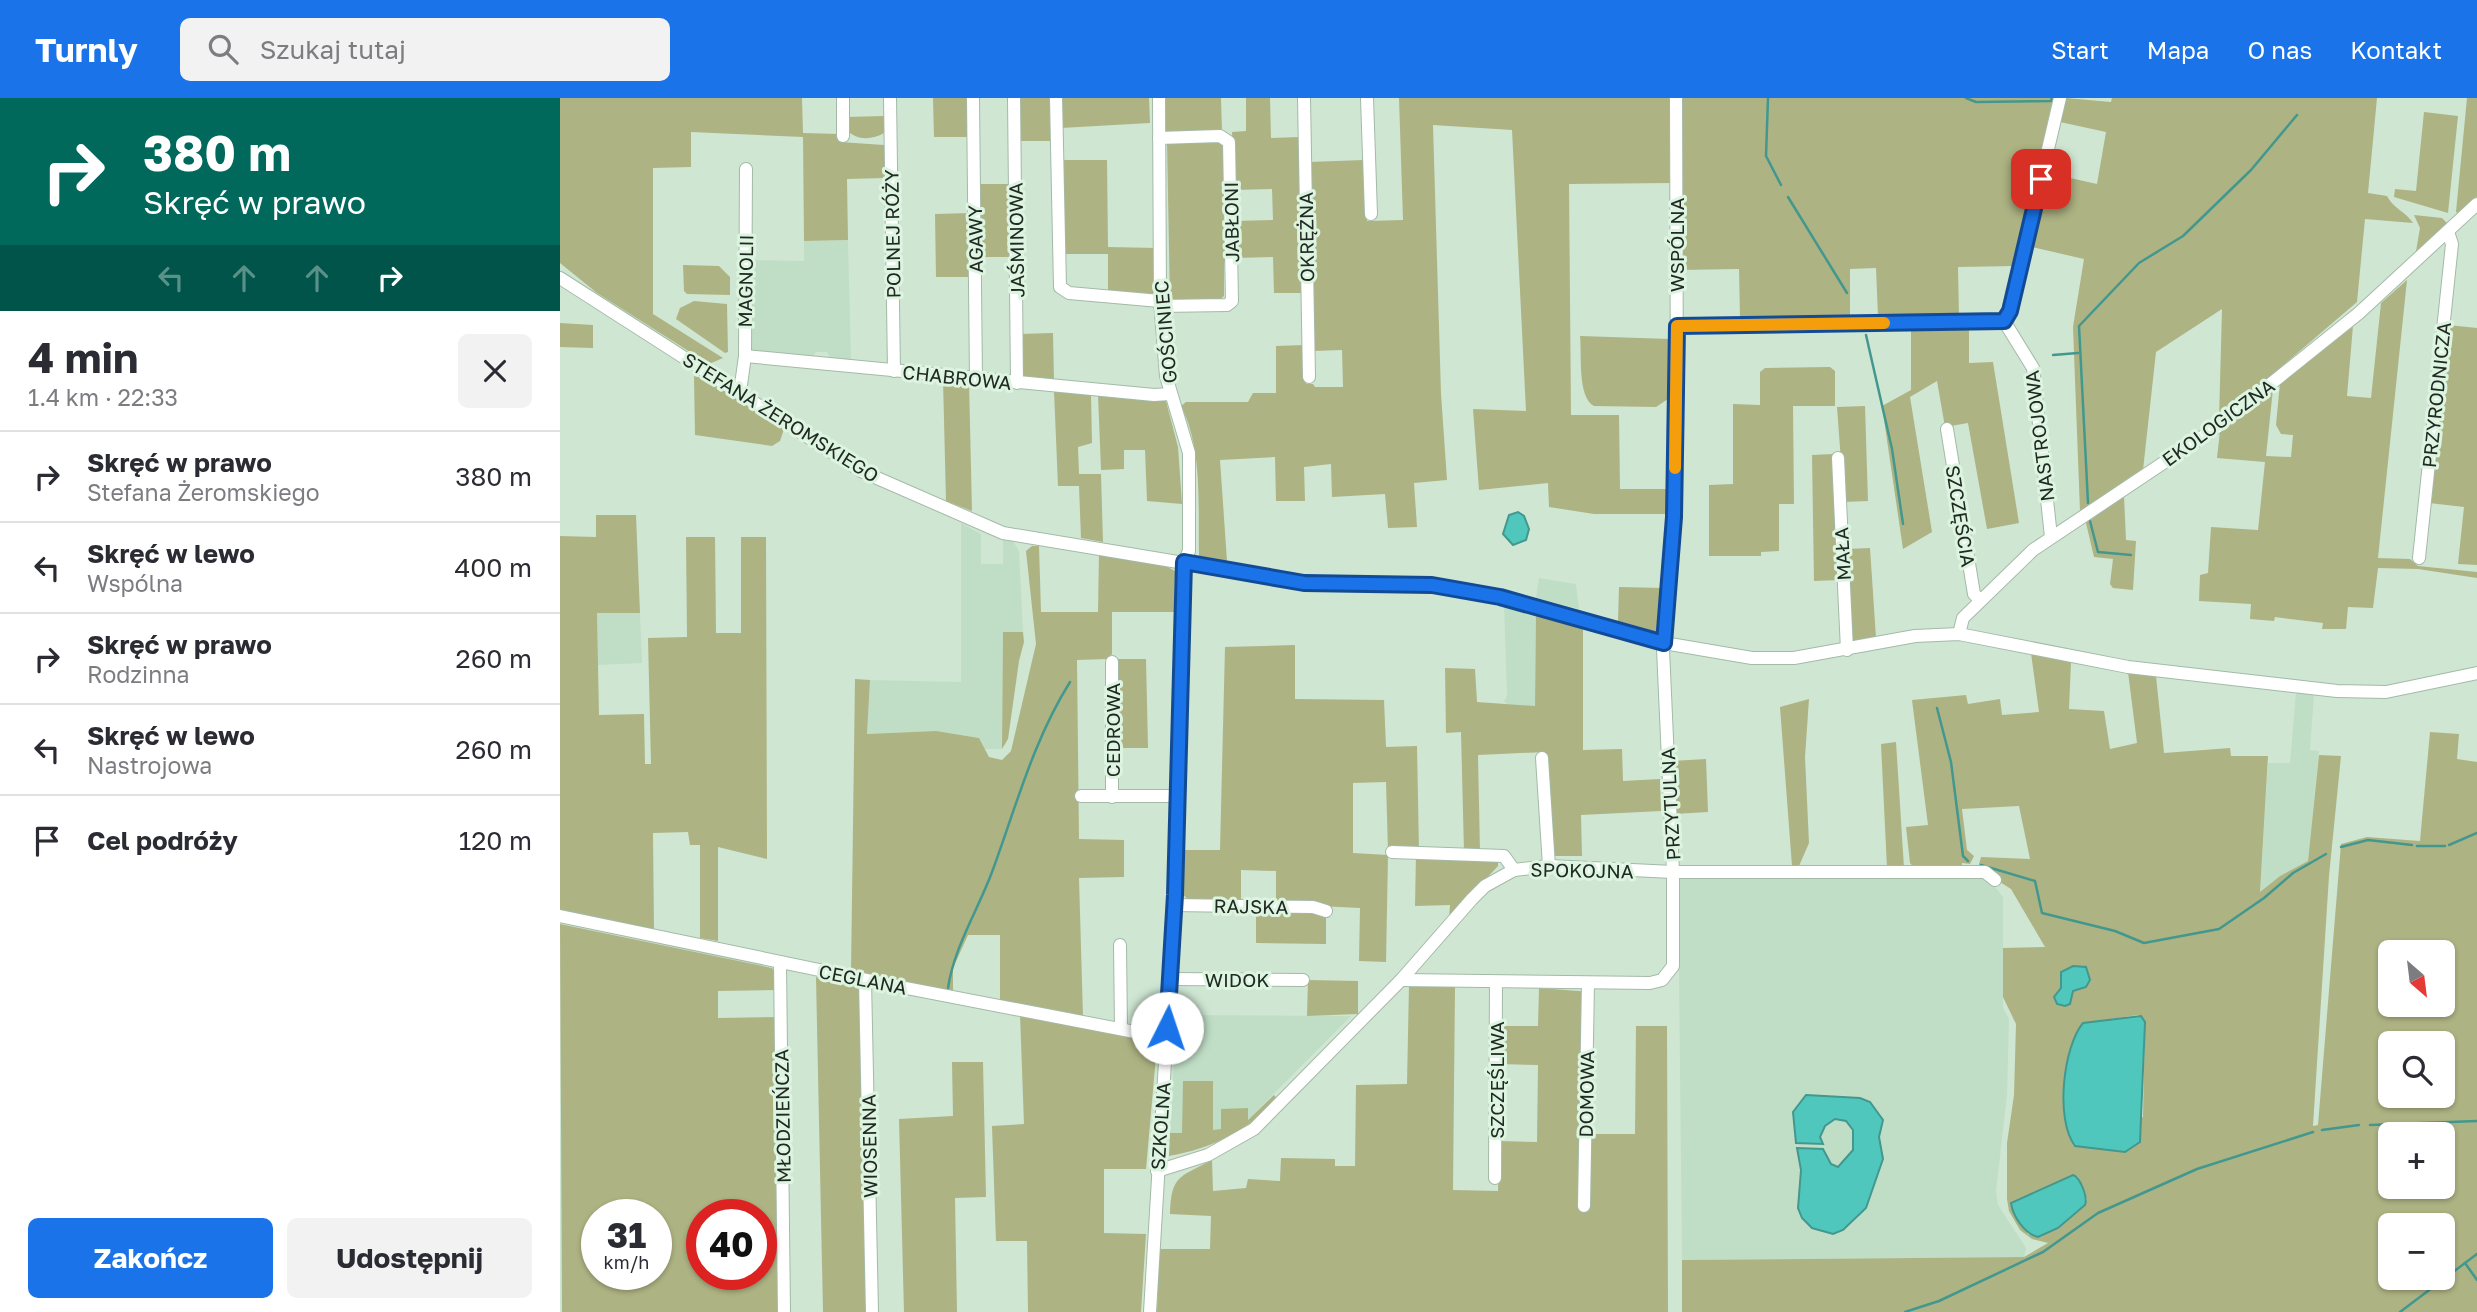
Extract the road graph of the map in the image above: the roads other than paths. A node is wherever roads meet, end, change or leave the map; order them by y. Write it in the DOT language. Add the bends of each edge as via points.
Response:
graph roads {
  1 [pos="842,98"];
  2 [pos="890,98"];
  3 [pos="972,98"];
  4 [pos="1014,98"];
  5 [pos="1056,98"];
  6 [pos="1159,98"];
  7 [pos="1304,98"];
  8 [pos="1367,98"];
  9 [pos="1676,98"];
  10 [pos="2060,98"];
  11 [pos="843,136"];
  12 [pos="1159,138"];
  13 [pos="746,170"];
  14 [pos="2477,204"];
  15 [pos="1371,215"];
  16 [pos="2448,232"];
  17 [pos="560,278"];
  18 [pos="1161,304"];
  19 [pos="2004,321"];
  20 [pos="1677,326"];
  21 [pos="745,356"];
  22 [pos="894,371"];
  23 [pos="1309,377"];
  24 [pos="976,380"];
  25 [pos="1017,383"];
  26 [pos="740,392"];
  27 [pos="1170,394"];
  28 [pos="1947,429"];
  29 [pos="1838,458"];
  30 [pos="2051,537"];
  31 [pos="2419,558"];
  32 [pos="1184,562"];
  33 [pos="1980,600"];
  34 [pos="1959,635"];
  35 [pos="1664,643"];
  36 [pos="1847,650"];
  37 [pos="1112,662"];
  38 [pos="2477,673"];
  39 [pos="1542,758"];
  40 [pos="1081,796"];
  41 [pos="1177,796"];
  42 [pos="1112,797"];
  43 [pos="1392,852"];
  44 [pos="1549,866"];
  45 [pos="1514,870"];
  46 [pos="1673,872"];
  47 [pos="1995,880"];
  48 [pos="1174,905"];
  49 [pos="1326,911"];
  50 [pos="560,916"];
  51 [pos="1120,945"];
  52 [pos="779,963"];
  53 [pos="1170,979"];
  54 [pos="865,980"];
  55 [pos="1303,980"];
  56 [pos="1401,980"];
  57 [pos="1496,982"];
  58 [pos="1588,983"];
  59 [pos="1121,1029"];
  60 [pos="1166,1038"];
  61 [pos="1157,1171"];
  62 [pos="1495,1178"];
  63 [pos="1584,1206"];
  64 [pos="784,1312"];
  65 [pos="872,1312"];
  66 [pos="1150,1312"];
  1 -- 11 [label="street"];
  2 -- 22 [label="street, POLNEJ RÓŻY"];
  3 -- 24 [label="street, AGAWY"];
  4 -- 25 [label="street, JAŚMINOWA"];
  5 -- 18 [label="street" via="1060,287 1069,293"];
  6 -- 12 [label="street, GOŚCINIEC"];
  7 -- 23 [label="street, OKRĘŻNA"];
  8 -- 15 [label="street"];
  9 -- 20 [label="street, WSPÓLNA"];
  10 -- 19 [label="street"];
  12 -- 18 [label="street, GOŚCINIEC"];
  12 -- 18 [label="street, JABŁONI" via="1220,136 1229,142 1232,301 1227,305"];
  13 -- 21 [label="street, MAGNOLII"];
  14 -- 16 [label="street, EKOLOGICZNA"];
  16 -- 30 [label="street, EKOLOGICZNA" via="2359,313 2217,427"];
  16 -- 31 [label="street, PRZYRODNICZA" via="2452,244"];
  17 -- 26 [label="street, STEFANA ŻEROMSKIEGO"];
  18 -- 27 [label="street, GOŚCINIEC"];
  19 -- 20 [label="street"];
  19 -- 30 [label="street, NASTROJOWA" via="2033,368"];
  20 -- 35 [label="street, WSPÓLNA" via="1674,517"];
  21 -- 22 [label="street, CHABROWA"];
  21 -- 26 [label="street, MAGNOLII"];
  22 -- 24 [label="street, CHABROWA"];
  24 -- 25 [label="street, CHABROWA"];
  25 -- 27 [label="street, CHABROWA"];
  26 -- 32 [label="street, STEFANA ŻEROMSKIEGO" via="861,471 995,530"];
  27 -- 32 [label="street, GOŚCINIEC" via="1189,453 1189,551"];
  28 -- 33 [label="street, SZCZĘŚCIA" via="1974,594"];
  29 -- 36 [label="street, MAŁA"];
  30 -- 33 [label="street, EKOLOGICZNA"];
  32 -- 35 [label="street, STEFANA ŻEROMSKIEGO" via="1304,583 1432,585 1500,597"];
  32 -- 41 [label="street, SZKOLNA"];
  33 -- 34 [label="street, EKOLOGICZNA" via="1963,618"];
  34 -- 36 [label="street, STEFANA ŻEROMSKIEGO" via="1923,635"];
  34 -- 38 [label="street, STEFANA ŻEROMSKIEGO" via="2129,667 2358,693 2386,692"];
  35 -- 36 [label="street, STEFANA ŻEROMSKIEGO" via="1765,659"];
  35 -- 46 [label="street, PRZYTULNA"];
  37 -- 42 [label="street, CEDROWA"];
  39 -- 44 [label="street"];
  40 -- 42 [label="street"];
  41 -- 42 [label="street"];
  41 -- 48 [label="street, SZKOLNA"];
  43 -- 45 [label="street" via="1504,856"];
  44 -- 45 [label="street, SPOKOJNA"];
  44 -- 46 [label="street, SPOKOJNA"];
  45 -- 56 [label="street, SPOKOJNA" via="1485,886"];
  46 -- 47 [label="street, SPOKOJNA" via="1985,872"];
  46 -- 58 [label="street, PRZYTULNA" via="1673,966 1668,976 1657,983"];
  48 -- 49 [label="street, RAJSKA"];
  48 -- 53 [label="street, SZKOLNA"];
  50 -- 52 [label="street, CEGLANA"];
  51 -- 59 [label="street"];
  52 -- 54 [label="street, CEGLANA"];
  52 -- 64 [label="street, MŁODZIEŃCZA"];
  53 -- 55 [label="street, WIDOK"];
  53 -- 60 [label="street, SZKOLNA"];
  54 -- 59 [label="street, CEGLANA"];
  54 -- 65 [label="street, WIOSENNA"];
  56 -- 57 [label="street"];
  56 -- 61 [label="street, SPOKOJNA" via="1254,1129 1193,1161"];
  57 -- 58 [label="street"];
  57 -- 62 [label="street, SZCZĘŚLIWA"];
  58 -- 63 [label="street, DOMOWA"];
  59 -- 60 [label="street, CEGLANA"];
  60 -- 61 [label="street, SZKOLNA"];
  61 -- 66 [label="street, SZKOLNA"];
}
